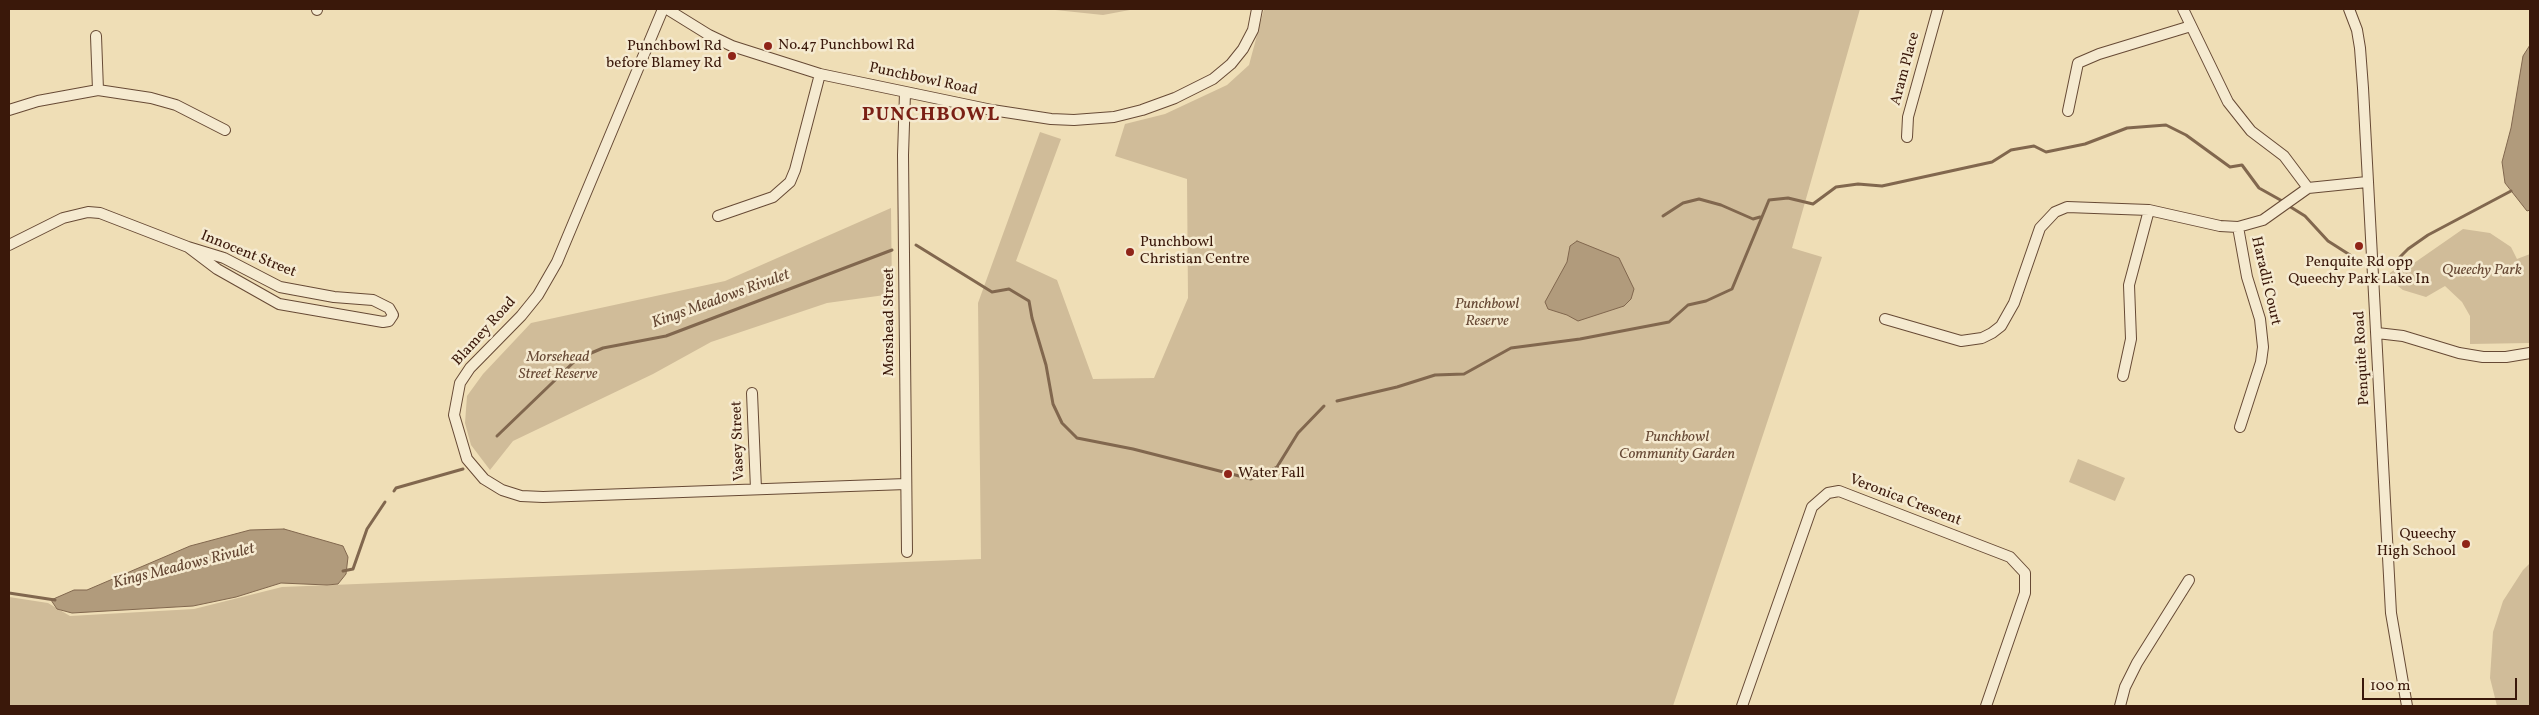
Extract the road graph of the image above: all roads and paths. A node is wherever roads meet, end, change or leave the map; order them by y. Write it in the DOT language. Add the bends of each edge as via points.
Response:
graph roads {
  1 [pos="665,9"];
  2 [pos="1257,9"];
  3 [pos="1938,9"];
  4 [pos="2183,9"];
  5 [pos="2349,9"];
  6 [pos="2191,26"];
  7 [pos="96,36"];
  8 [pos="820,74"];
  9 [pos="98,90"];
  10 [pos="905,92"];
  11 [pos="9,110"];
  12 [pos="2068,111"];
  13 [pos="225,130"];
  14 [pos="1907,137"];
  15 [pos="2367,182"];
  16 [pos="2308,188"];
  17 [pos="2149,210"];
  18 [pos="718,216"];
  19 [pos="2238,227"];
  20 [pos="9,245"];
  21 [pos="188,247"];
  22 [pos="1886,319"];
  23 [pos="2377,332"];
  24 [pos="2530,353"];
  25 [pos="2123,376"];
  26 [pos="752,393"];
  27 [pos="2240,427"];
  28 [pos="906,484"];
  29 [pos="756,488"];
  30 [pos="907,552"];
  31 [pos="2189,580"];
  32 [pos="1742,706"];
  33 [pos="1986,706"];
  34 [pos="2120,706"];
  35 [pos="2407,706"];
  1 -- 8 [label="street, Punchbowl Road" via="732,46"];
  1 -- 29 [label="street, Blamey Road" via="558,262 521,316 470,368 460,383 454,415 467,459 484,479 521,496"];
  2 -- 10 [label="street, Punchbowl Road" via="1249,40 1223,71 1175,98 1126,114 1051,119"];
  3 -- 14 [label="street, Aram Place" via="1908,117"];
  4 -- 6 [label="street"];
  5 -- 15 [label="street, Penquite Road" via="2360,48"];
  6 -- 12 [label="street" via="2078,63"];
  6 -- 16 [label="street" via="2220,89 2240,119 2284,156"];
  7 -- 9 [label="street"];
  8 -- 10 [label="street, Punchbowl Road"];
  8 -- 18 [label="street" via="790,182 773,197"];
  9 -- 11 [label="street" via="38,100"];
  9 -- 13 [label="street" via="176,105"];
  10 -- 28 [label="street, Morshead Street"];
  15 -- 16 [label="street"];
  15 -- 23 [label="street, Penquite Road"];
  16 -- 19 [label="street" via="2263,220"];
  17 -- 19 [label="street"];
  17 -- 22 [label="street" via="2084,206 2055,212 2040,228 2008,315 2001,326 1982,338 1961,341"];
  17 -- 25 [label="street" via="2129,285 2131,339"];
  19 -- 27 [label="street, Haradli Court" via="2247,277 2260,319 2263,348"];
  20 -- 21 [label="street, Innocent Street" via="64,218 88,212 117,218"];
  21 -- 21 [label="street, Innocent Street" via="224,258 280,287 373,300 390,308 393,315 383,322 279,304 217,269"];
  23 -- 24 [label="street" via="2467,354 2506,357"];
  23 -- 35 [label="street, Penquite Road" via="2391,612"];
  26 -- 29 [label="street, Vasey Street"];
  28 -- 29 [label="street, Blamey Road"];
  28 -- 30 [label="street, Morshead Street"];
  31 -- 34 [label="street" via="2136,663"];
  32 -- 33 [label="street, Veronica Crescent" via="1812,507 1828,493 1839,491 2010,558 2025,573 2025,593"];
}
